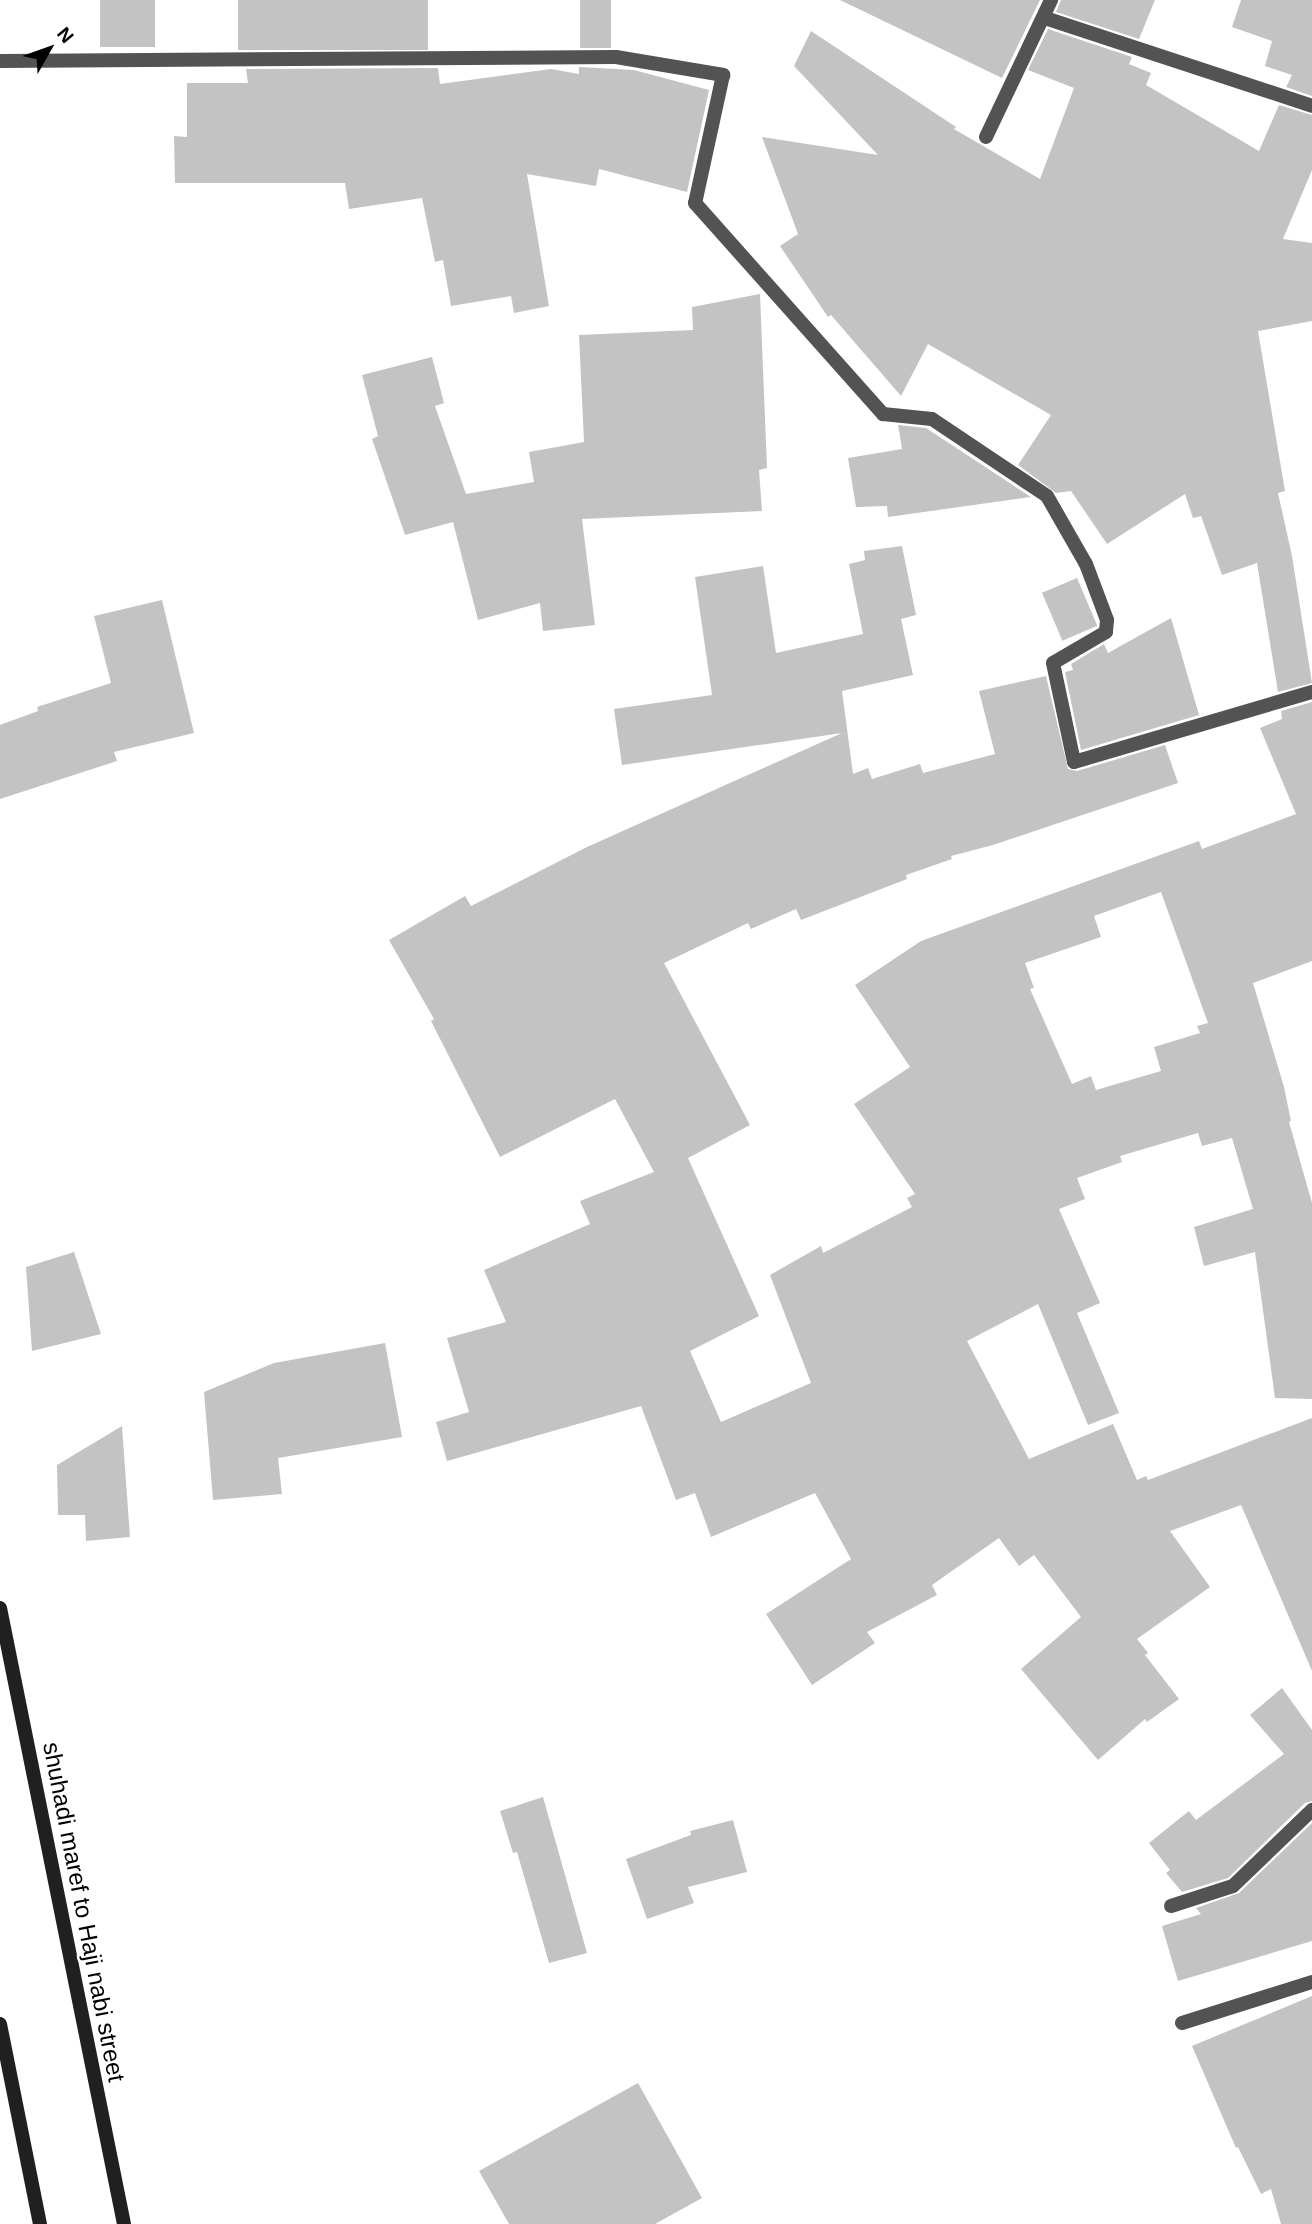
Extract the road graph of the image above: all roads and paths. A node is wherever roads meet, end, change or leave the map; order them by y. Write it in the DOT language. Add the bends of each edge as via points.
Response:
graph roads {
  1 [pos="1051,0"];
  2 [pos="1045,18"];
  3 [pos="0,61"];
  4 [pos="1312,106"];
  5 [pos="986,137"];
  6 [pos="1312,692"];
  7 [pos="0,1608"];
  8 [pos="1312,1810"];
  9 [pos="1171,1906"];
  10 [pos="1312,1982"];
  11 [pos="1182,2023"];
  12 [pos="0,2024"];
  13 [pos="40,2224"];
  14 [pos="124,2224"];
  1 -- 2 [label="street"];
  2 -- 4 [label="street"];
  2 -- 5 [label="street"];
  3 -- 6 [label="street" via="616,57 723,75 695,204 883,414 932,419 1047,496 1086,564 1107,620 1106,632 1052,663 1074,762"];
  7 -- 14 [label="main road, shuhadi maref to Haji nabi street"];
  8 -- 9 [label="street" via="1233,1886"];
  10 -- 11 [label="street"];
  12 -- 13 [label="main road"];
}
